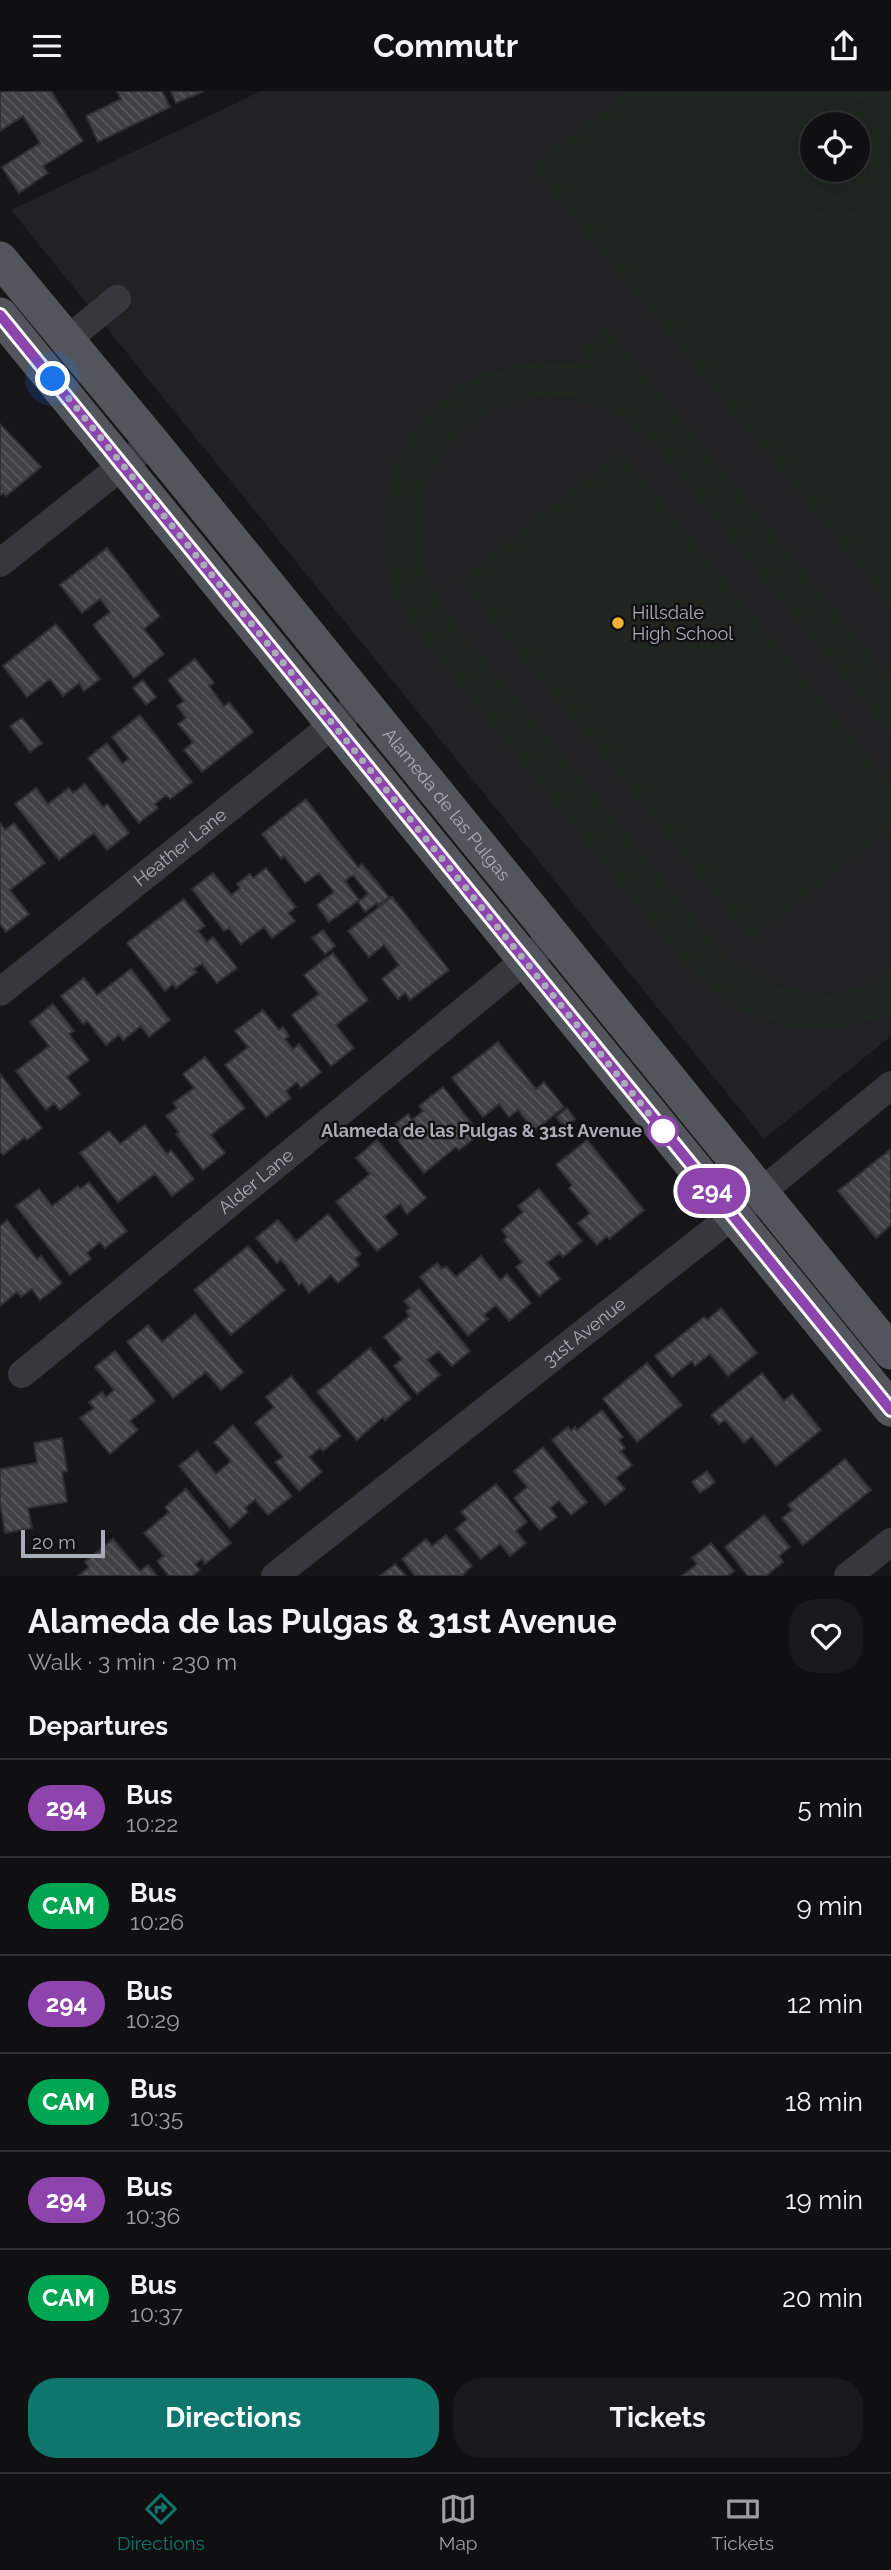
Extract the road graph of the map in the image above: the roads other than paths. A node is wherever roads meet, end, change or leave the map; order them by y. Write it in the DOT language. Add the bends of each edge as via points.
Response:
graph roads {
  1 [pos="0,259"];
  2 [pos="117,299"];
  3 [pos="0,315"];
  4 [pos="68,339"];
  5 [pos="152,442"];
  6 [pos="124,465"];
  7 [pos="0,563"];
  8 [pos="348,713"];
  9 [pos="554,936"];
  10 [pos="525,960"];
  11 [pos="0,992"];
  12 [pos="891,1085"];
  13 [pos="760,1192"];
  14 [pos="732,1216"];
  15 [pos="891,1352"];
  16 [pos="22,1374"];
  17 [pos="891,1409"];
  18 [pos="891,1542"];
  19 [pos="275,1576"];
  20 [pos="848,1576"];
  1 -- 4 [label="main road, Alameda de las Pulgas"];
  2 -- 4 [label="street"];
  3 -- 6 [label="main road, Alameda de las Pulgas"];
  4 -- 5 [label="main road, Alameda de las Pulgas"];
  5 -- 6 [label="street"];
  5 -- 8 [label="main road, Alameda de las Pulgas"];
  6 -- 7 [label="street"];
  6 -- 8 [label="main road, Alameda de las Pulgas"];
  8 -- 9 [label="main road, Alameda de las Pulgas"];
  8 -- 10 [label="main road, Alameda de las Pulgas"];
  8 -- 11 [label="street, Heather Lane"];
  9 -- 10 [label="street, Alder Lane"];
  9 -- 13 [label="main road, Alameda de las Pulgas"];
  10 -- 14 [label="main road, Alameda de las Pulgas"];
  10 -- 16 [label="street, Alder Lane"];
  12 -- 13 [label="street, 31st Avenue"];
  13 -- 14 [label="street, 31st Avenue"];
  13 -- 15 [label="main road, Alameda de las Pulgas"];
  14 -- 17 [label="main road, Alameda de las Pulgas"];
  14 -- 19 [label="street, 31st Avenue"];
  18 -- 20 [label="street"];
}
